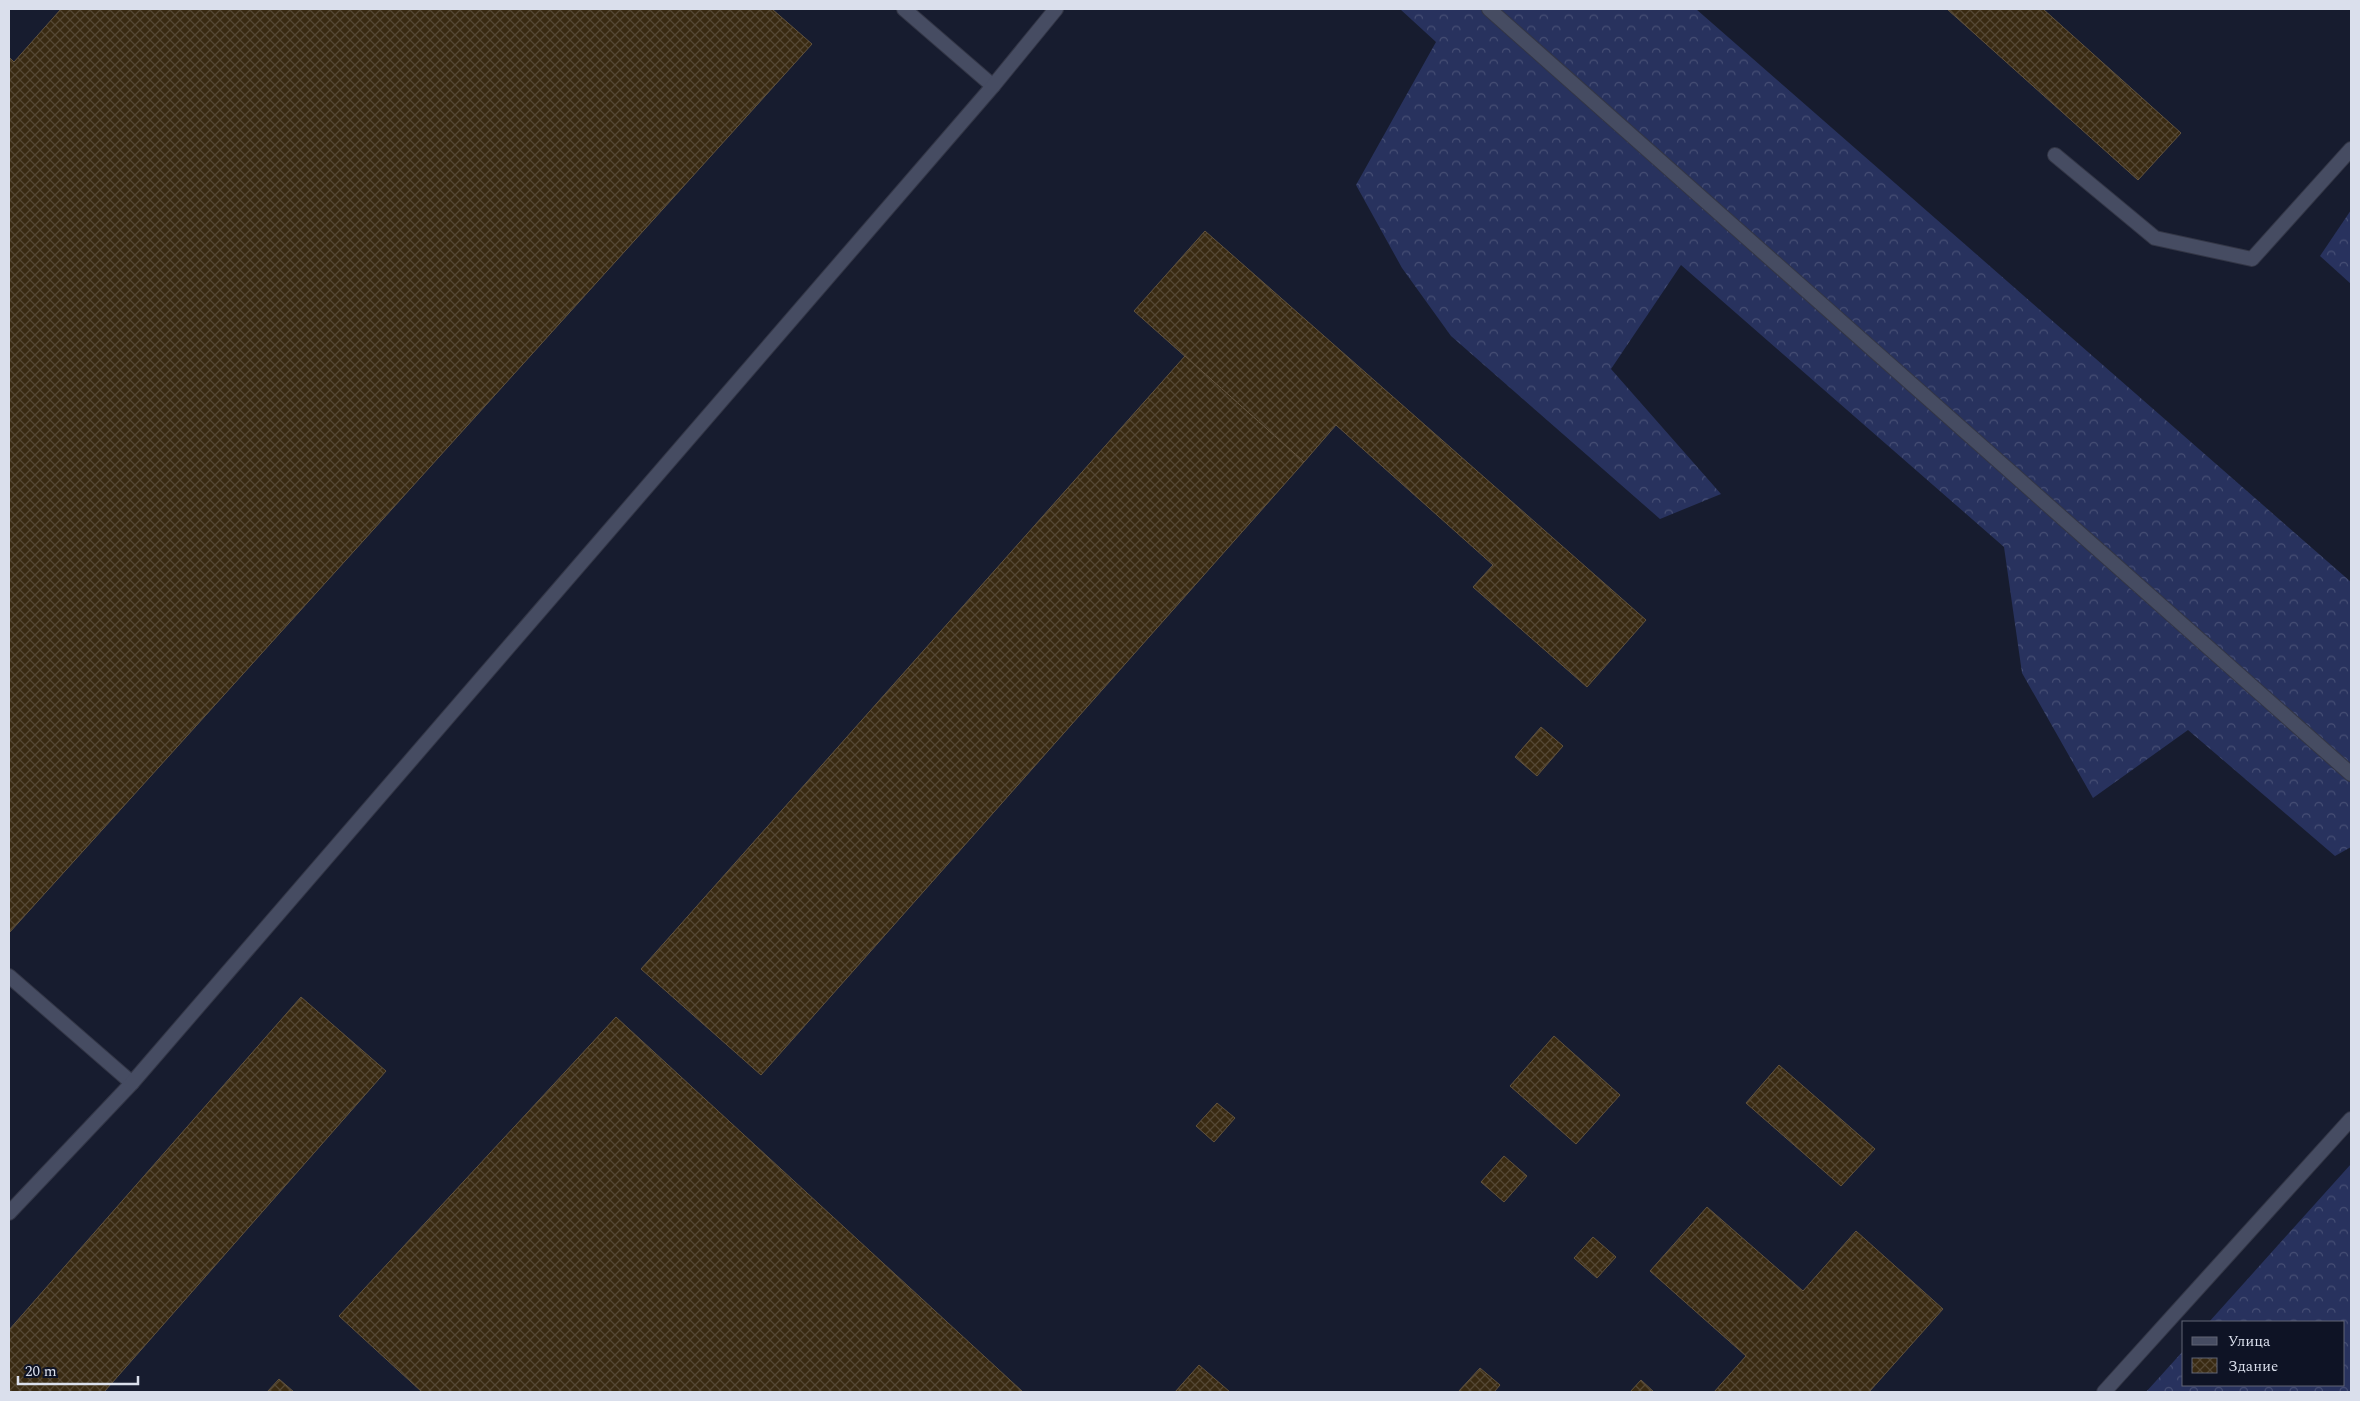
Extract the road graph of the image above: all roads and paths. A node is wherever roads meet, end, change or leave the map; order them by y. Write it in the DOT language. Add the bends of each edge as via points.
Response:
graph roads {
  1 [pos="904,9"];
  2 [pos="1056,9"];
  3 [pos="1489,9"];
  4 [pos="993,86"];
  5 [pos="2351,149"];
  6 [pos="2055,155"];
  7 [pos="2351,774"];
  8 [pos="9,976"];
  9 [pos="132,1083"];
  10 [pos="2351,1118"];
  11 [pos="9,1213"];
  12 [pos="2104,1392"];
  1 -- 4 [label="street"];
  2 -- 4 [label="street"];
  3 -- 7 [label="street"];
  4 -- 9 [label="street"];
  5 -- 6 [label="street" via="2252,259 2155,238"];
  8 -- 9 [label="street"];
  9 -- 11 [label="street"];
  10 -- 12 [label="street"];
}
